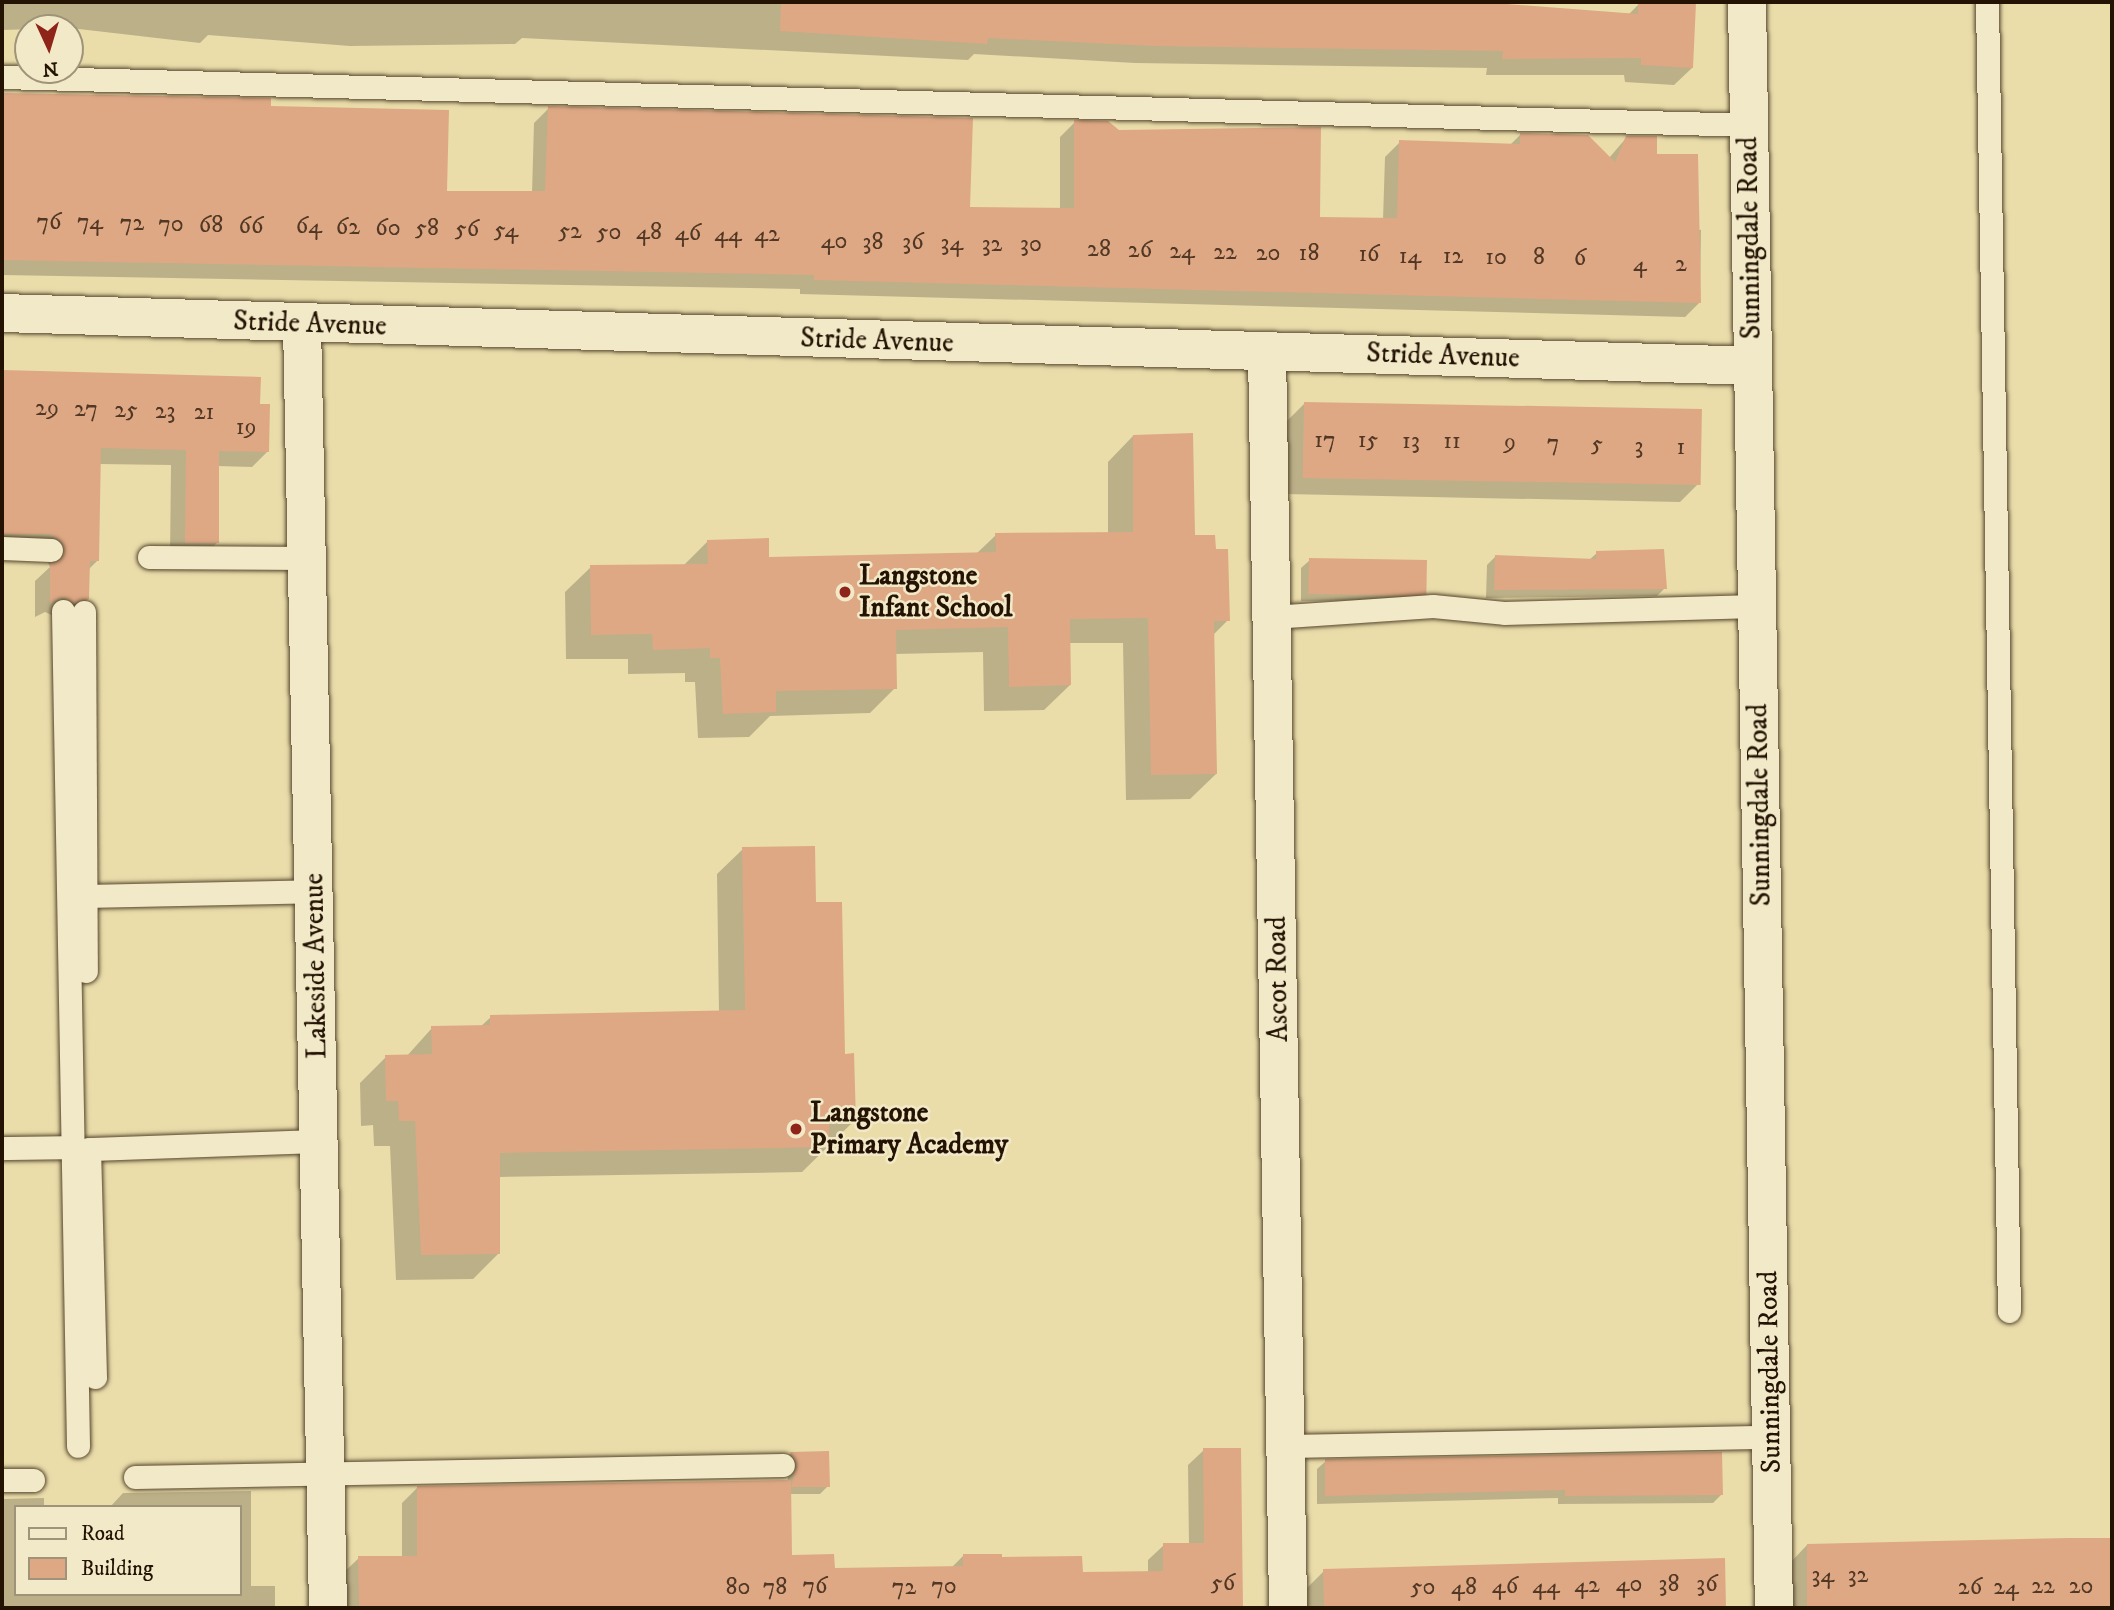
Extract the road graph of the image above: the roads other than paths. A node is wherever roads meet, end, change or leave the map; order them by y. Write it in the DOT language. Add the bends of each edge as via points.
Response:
graph roads {
  1 [pos="1747,2"];
  2 [pos="1987,2"];
  3 [pos="2,77"];
  4 [pos="1749,125"];
  5 [pos="2,313"];
  6 [pos="302,324"];
  7 [pos="1267,351"];
  8 [pos="1752,366"];
  9 [pos="2,548"];
  10 [pos="51,550"];
  11 [pos="149,557"];
  12 [pos="308,558"];
  13 [pos="1756,606"];
  14 [pos="1272,617"];
  15 [pos="314,891"];
  16 [pos="84,896"];
  17 [pos="86,971"];
  18 [pos="320,1141"];
  19 [pos="70,1147"];
  20 [pos="2,1148"];
  21 [pos="2009,1311"];
  22 [pos="95,1377"];
  23 [pos="1771,1437"];
  24 [pos="78,1446"];
  25 [pos="1287,1446"];
  26 [pos="783,1465"];
  27 [pos="326,1474"];
  28 [pos="135,1477"];
  29 [pos="2,1480"];
  30 [pos="33,1480"];
  31 [pos="328,1608"];
  32 [pos="1288,1608"];
  33 [pos="1774,1608"];
  1 -- 4 [label="street, Sunningdale Road"];
  2 -- 21 [label="lane"];
  3 -- 4 [label="lane"];
  4 -- 8 [label="street, Sunningdale Road"];
  5 -- 6 [label="street, Stride Avenue"];
  6 -- 7 [label="street, Stride Avenue"];
  6 -- 12 [label="street, Lakeside Avenue"];
  7 -- 8 [label="street, Stride Avenue"];
  7 -- 14 [label="street, Ascot Road"];
  8 -- 13 [label="street, Sunningdale Road"];
  9 -- 10 [label="lane"];
  11 -- 12 [label="lane"];
  12 -- 15 [label="street, Lakeside Avenue"];
  13 -- 14 [label="lane" via="1504,613 1433,606"];
  13 -- 23 [label="street, Sunningdale Road"];
  14 -- 25 [label="street, Ascot Road"];
  15 -- 16 [label="lane"];
  15 -- 18 [label="street, Lakeside Avenue"];
  16 -- 17 [label="lane"];
  16 -- 19 [label="lane" via="74,612"];
  18 -- 22 [label="lane" via="89,1149"];
  18 -- 27 [label="street, Lakeside Avenue"];
  19 -- 20 [label="lane"];
  19 -- 24 [label="lane"];
  23 -- 25 [label="lane"];
  23 -- 33 [label="street, Sunningdale Road"];
  25 -- 32 [label="street, Ascot Road"];
  26 -- 27 [label="lane"];
  27 -- 28 [label="lane"];
  27 -- 31 [label="street, Lakeside Avenue"];
  29 -- 30 [label="lane"];
}
